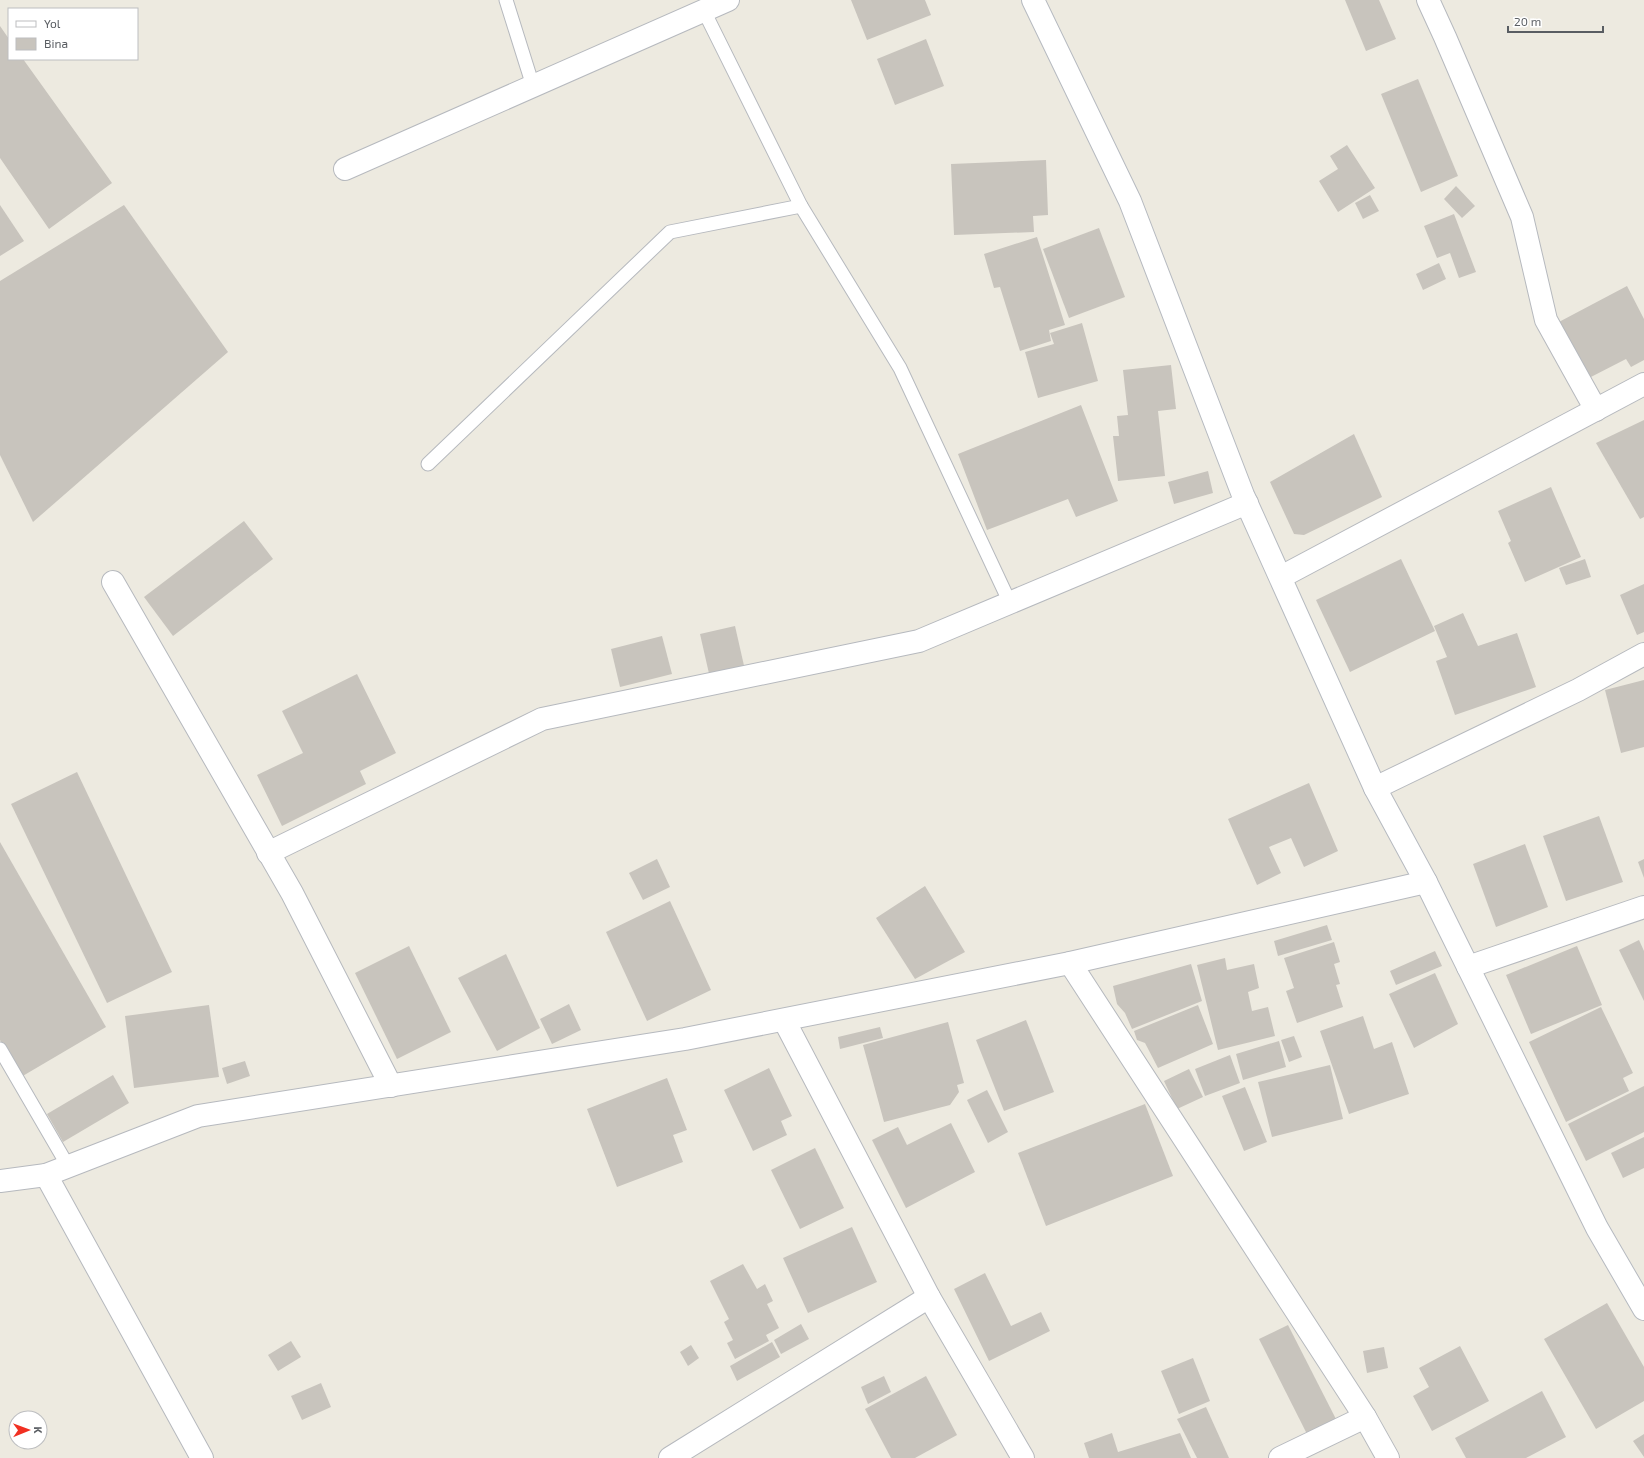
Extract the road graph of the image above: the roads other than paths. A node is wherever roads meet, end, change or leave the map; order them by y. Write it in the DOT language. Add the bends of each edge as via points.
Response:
graph roads {
  1 [pos="506,0"];
  2 [pos="728,0"];
  3 [pos="1033,0"];
  4 [pos="1428,0"];
  5 [pos="704,10"];
  6 [pos="533,86"];
  7 [pos="345,169"];
  8 [pos="801,206"];
  9 [pos="1644,384"];
  10 [pos="1596,410"];
  11 [pos="428,464"];
  12 [pos="1247,503"];
  13 [pos="1281,577"];
  14 [pos="114,582"];
  15 [pos="1010,603"];
  16 [pos="1644,654"];
  17 [pos="1376,788"];
  18 [pos="268,853"];
  19 [pos="1426,882"];
  20 [pos="1644,908"];
  21 [pos="1070,963"];
  22 [pos="1468,967"];
  23 [pos="784,1020"];
  24 [pos="0,1049"];
  25 [pos="392,1086"];
  26 [pos="68,1166"];
  27 [pos="46,1175"];
  28 [pos="0,1181"];
  29 [pos="929,1297"];
  30 [pos="1643,1306"];
  31 [pos="1365,1417"];
  32 [pos="202,1458"];
  33 [pos="670,1458"];
  34 [pos="1023,1458"];
  35 [pos="1280,1458"];
  36 [pos="1388,1458"];
  1 -- 6 [label="lane"];
  2 -- 5 [label="street"];
  3 -- 12 [label="street" via="1130,201"];
  4 -- 10 [label="street" via="1522,216 1546,320"];
  5 -- 6 [label="street"];
  5 -- 8 [label="lane"];
  6 -- 7 [label="street"];
  8 -- 11 [label="lane" via="670,232"];
  8 -- 15 [label="lane" via="900,368"];
  9 -- 10 [label="street"];
  10 -- 13 [label="street"];
  12 -- 13 [label="street"];
  12 -- 15 [label="street"];
  13 -- 17 [label="street"];
  14 -- 18 [label="street"];
  15 -- 18 [label="street" via="919,641 542,719"];
  16 -- 17 [label="street" via="1578,690"];
  17 -- 19 [label="street"];
  18 -- 25 [label="street" via="292,893"];
  19 -- 21 [label="street"];
  19 -- 22 [label="street"];
  20 -- 22 [label="street"];
  21 -- 23 [label="street"];
  21 -- 31 [label="street"];
  22 -- 30 [label="street" via="1597,1228"];
  23 -- 25 [label="street"];
  23 -- 29 [label="street"];
  24 -- 26 [label="lane"];
  25 -- 26 [label="street" via="198,1116"];
  26 -- 27 [label="street"];
  27 -- 28 [label="street"];
  27 -- 32 [label="street"];
  29 -- 33 [label="street"];
  29 -- 34 [label="street"];
  31 -- 35 [label="street"];
  31 -- 36 [label="street"];
}
